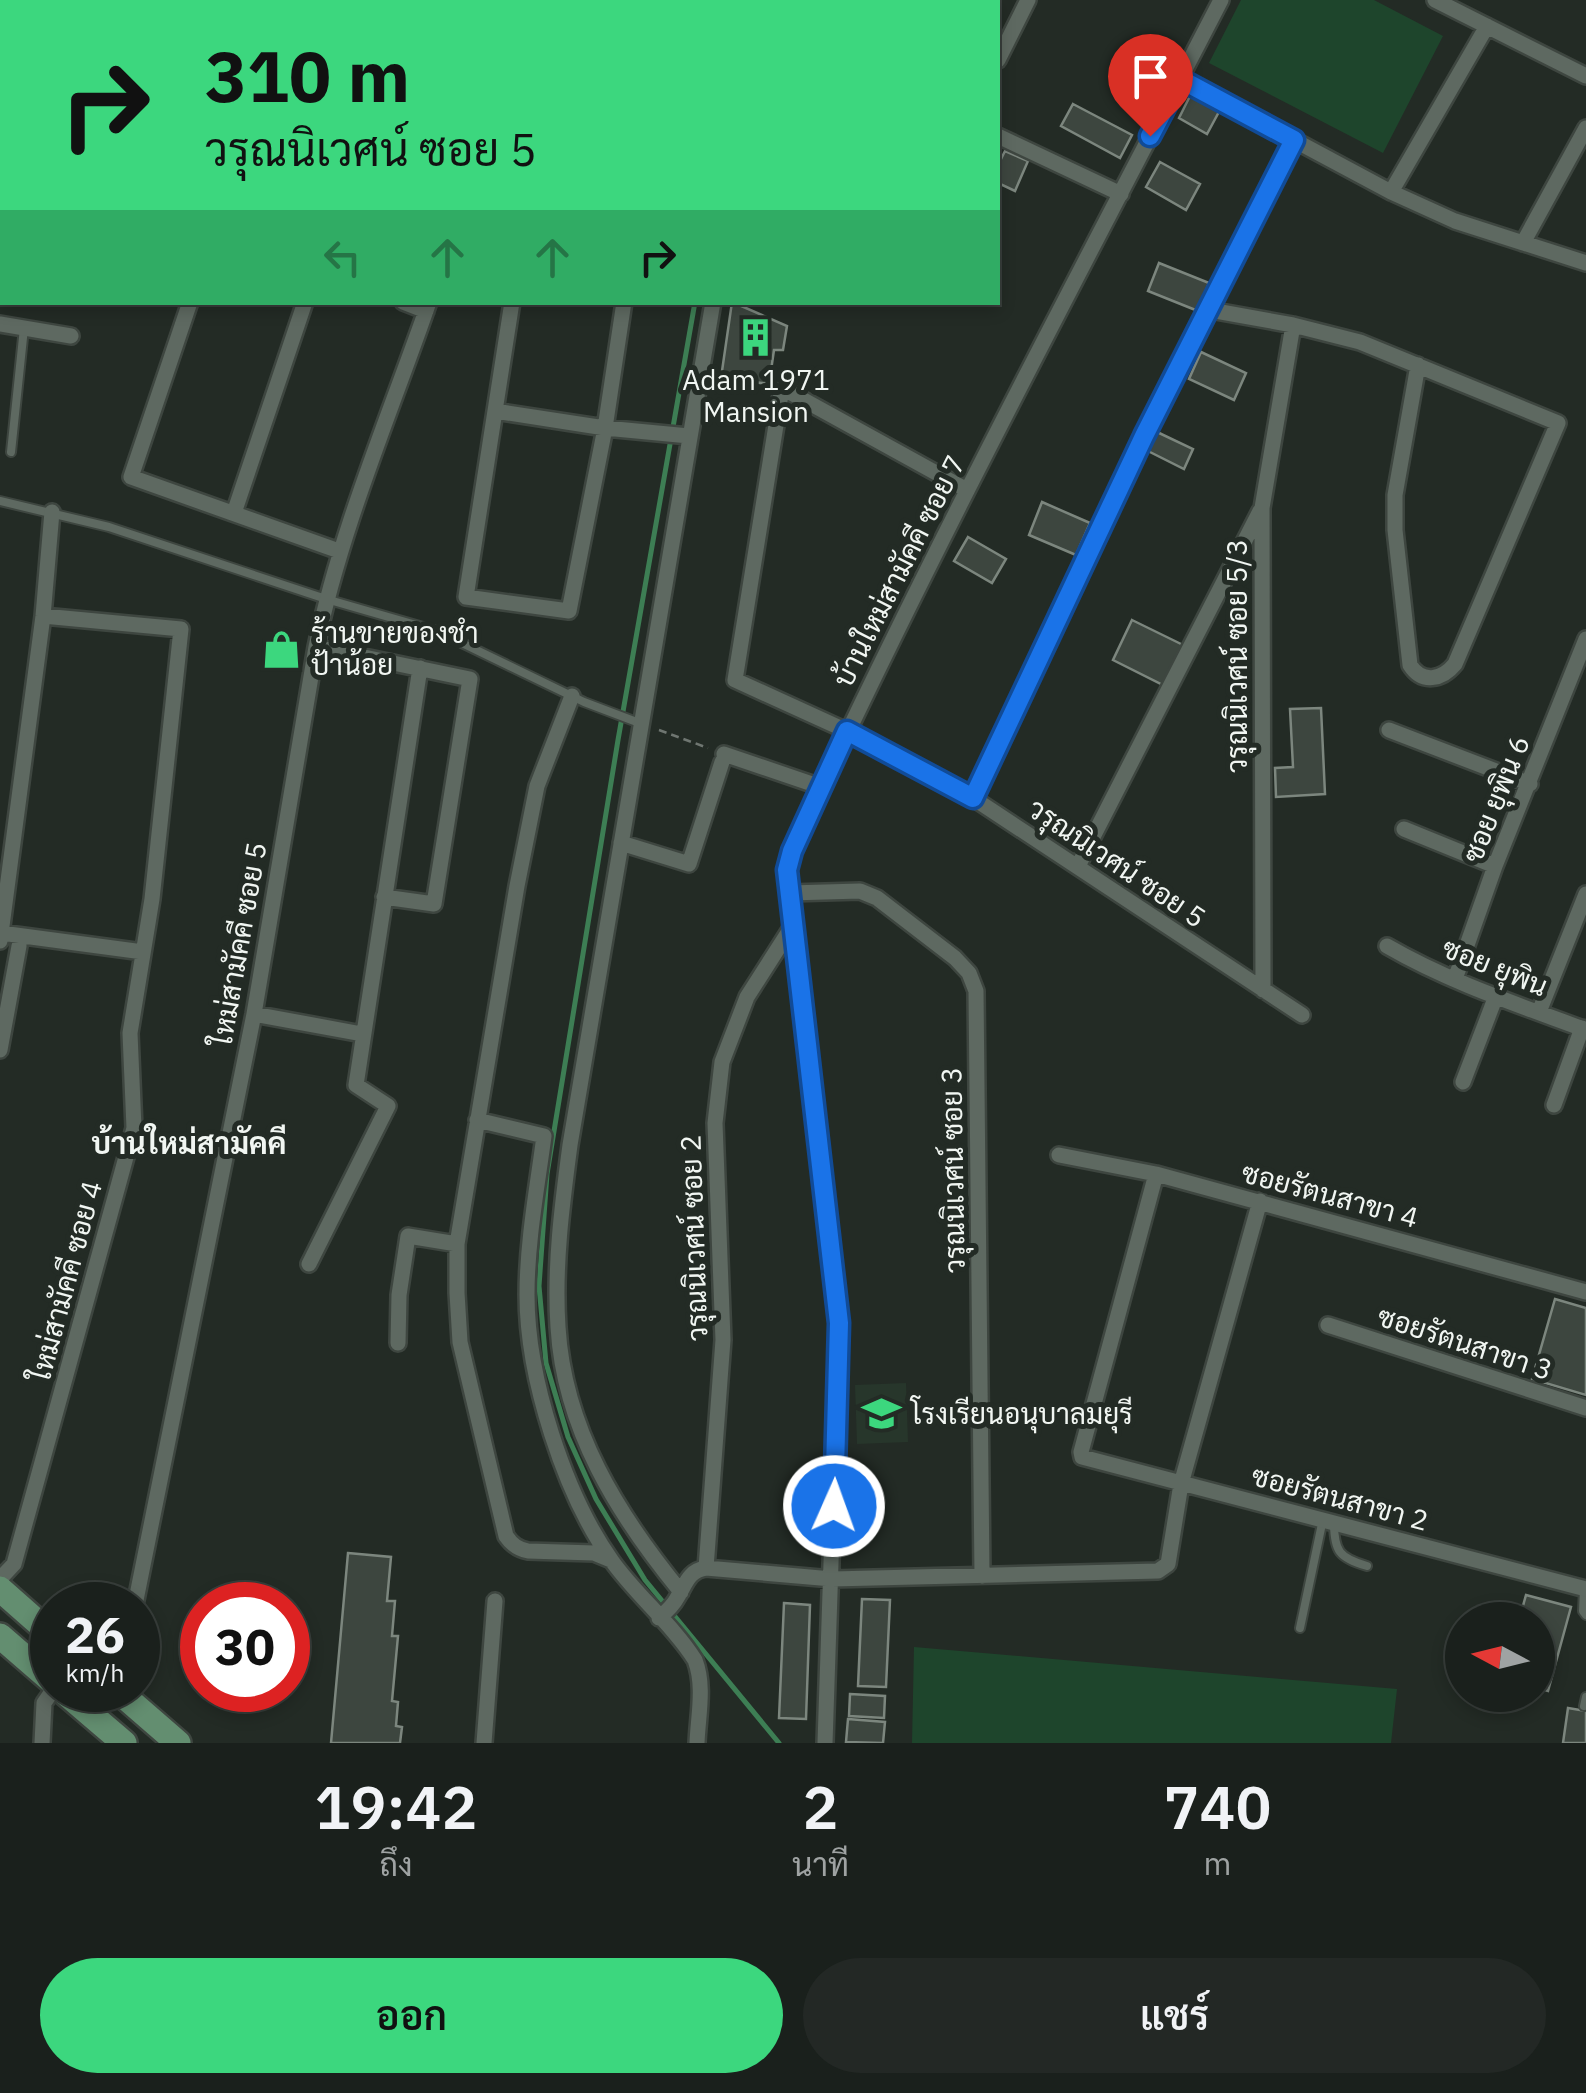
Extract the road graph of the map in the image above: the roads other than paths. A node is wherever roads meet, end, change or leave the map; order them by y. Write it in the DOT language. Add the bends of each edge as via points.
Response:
graph roads {
  1 [pos="1028,0"];
  2 [pos="1221,0"];
  3 [pos="1435,0"];
  4 [pos="1487,26"];
  5 [pos="1000,56"];
  6 [pos="1586,76"];
  7 [pos="1180,79"];
  8 [pos="1586,128"];
  9 [pos="1000,137"];
  10 [pos="1294,140"];
  11 [pos="1391,192"];
  12 [pos="1120,194"];
  13 [pos="1523,244"];
  14 [pos="1586,263"];
  15 [pos="189,305"];
  16 [pos="304,305"];
  17 [pos="512,305"];
  18 [pos="624,305"];
  19 [pos="712,305"];
  20 [pos="427,306"];
  21 [pos="1210,310"];
  22 [pos="0,324"];
  23 [pos="1293,325"];
  24 [pos="24,328"];
  25 [pos="70,336"];
  26 [pos="1418,365"];
  27 [pos="495,411"];
  28 [pos="605,428"];
  29 [pos="690,436"];
  30 [pos="11,452"];
  31 [pos="967,490"];
  32 [pos="0,501"];
  33 [pos="1262,508"];
  34 [pos="52,512"];
  35 [pos="234,513"];
  36 [pos="339,551"];
  37 [pos="326,599"];
  38 [pos="43,616"];
  39 [pos="1586,639"];
  40 [pos="316,647"];
  41 [pos="420,668"];
  42 [pos="572,696"];
  43 [pos="637,722"];
  44 [pos="1388,730"];
  45 [pos="847,731"];
  46 [pos="1530,784"];
  47 [pos="821,788"];
  48 [pos="973,798"];
  49 [pos="1404,829"];
  50 [pos="622,843"];
  51 [pos="1078,866"];
  52 [pos="1495,866"];
  53 [pos="790,893"];
  54 [pos="1586,894"];
  55 [pos="384,898"];
  56 [pos="792,924"];
  57 [pos="1,933"];
  58 [pos="0,941"];
  59 [pos="19,946"];
  60 [pos="1386,946"];
  61 [pos="143,952"];
  62 [pos="1455,979"];
  63 [pos="1263,990"];
  64 [pos="1496,996"];
  65 [pos="1539,1012"];
  66 [pos="254,1014"];
  67 [pos="1302,1015"];
  68 [pos="1584,1029"];
  69 [pos="362,1034"];
  70 [pos="0,1050"];
  71 [pos="1462,1082"];
  72 [pos="1554,1105"];
  73 [pos="477,1120"];
  74 [pos="1059,1155"];
  75 [pos="1156,1174"];
  76 [pos="1260,1201"];
  77 [pos="457,1244"];
  78 [pos="309,1264"];
  79 [pos="1586,1292"];
  80 [pos="1328,1326"];
  81 [pos="398,1343"];
  82 [pos="1586,1408"];
  83 [pos="1180,1484"];
  84 [pos="1329,1520"];
  85 [pos="611,1560"];
  86 [pos="1366,1566"];
  87 [pos="706,1568"];
  88 [pos="982,1576"];
  89 [pos="0,1579"];
  90 [pos="832,1579"];
  91 [pos="140,1582"];
  92 [pos="0,1589"];
  93 [pos="1585,1589"];
  94 [pos="495,1601"];
  95 [pos="670,1607"];
  96 [pos="30,1615"];
  97 [pos="1586,1616"];
  98 [pos="1300,1628"];
  99 [pos="0,1636"];
  100 [pos="30,1663"];
  101 [pos="44,1712"];
  102 [pos="88,1712"];
  103 [pos="142,1712"];
  104 [pos="42,1743"];
  105 [pos="124,1743"];
  106 [pos="178,1743"];
  107 [pos="484,1743"];
  108 [pos="696,1743"];
  109 [pos="825,1743"];
  1 -- 5 [label="street"];
  2 -- 7 [label="street, บ้านใหม่สามัคคี ซอย 7"];
  3 -- 4 [label="street"];
  4 -- 6 [label="street"];
  4 -- 11 [label="street"];
  7 -- 10 [label="street"];
  7 -- 12 [label="street, บ้านใหม่สามัคคี ซอย 7"];
  8 -- 13 [label="street"];
  9 -- 12 [label="street"];
  10 -- 11 [label="street"];
  10 -- 21 [label="street"];
  11 -- 13 [label="street"];
  12 -- 31 [label="street, บ้านใหม่สามัคคี ซอย 7"];
  13 -- 14 [label="street"];
  15 -- 35 [label="street" via="131,477"];
  16 -- 35 [label="street"];
  17 -- 27 [label="street"];
  18 -- 28 [label="street"];
  19 -- 29 [label="street"];
  20 -- 36 [label="street, ใหม่สามัคคี ซอย 5"];
  21 -- 23 [label="street"];
  21 -- 48 [label="street"];
  22 -- 24 [label="street"];
  23 -- 26 [label="street"];
  23 -- 33 [label="street, วรุณนิเวศน์ ซอย 5/3"];
  24 -- 25 [label="street"];
  24 -- 30 [label="lane"];
  26 -- 26 [label="street" via="1558,423 1455,664 1442,676 1420,676 1410,665 1395,512"];
  27 -- 28 [label="street"];
  27 -- 28 [label="street" via="466,597 569,611"];
  28 -- 29 [label="street"];
  29 -- 43 [label="street"];
  31 -- 45 [label="street, บ้านใหม่สามัคคี ซอย 7"];
  31 -- 45 [label="street, วรุณนิเวศน์ ซอย 5" via="782,388 736,680"];
  32 -- 34 [label="lane"];
  33 -- 51 [label="street"];
  33 -- 63 [label="street, วรุณนิเวศน์ ซอย 5/3"];
  34 -- 37 [label="lane"];
  34 -- 38 [label="street"];
  35 -- 36 [label="street"];
  36 -- 37 [label="street, ใหม่สามัคคี ซอย 5"];
  37 -- 40 [label="street, ใหม่สามัคคี ซอย 5"];
  37 -- 42 [label="lane" via="436,632"];
  38 -- 57 [label="street"];
  38 -- 61 [label="street, ใหม่สามัคคี ซอย 4" via="180,629"];
  39 -- 46 [label="street, ซอย ยุพิน 6"];
  40 -- 41 [label="street"];
  40 -- 66 [label="street, ใหม่สามัคคี ซอย 5"];
  41 -- 55 [label="street"];
  41 -- 55 [label="street" via="470,679 434,904"];
  42 -- 43 [label="lane"];
  42 -- 73 [label="street" via="537,786"];
  43 -- 50 [label="street"];
  44 -- 46 [label="street"];
  45 -- 47 [label="street, บ้านใหม่สามัคคี ซอย 7"];
  45 -- 48 [label="street, วรุณนิเวศน์ ซอย 5"];
  46 -- 52 [label="street, ซอย ยุพิน 6"];
  47 -- 50 [label="street" via="723,758 689,864"];
  47 -- 53 [label="street, บ้านใหม่สามัคคี ซอย 7" via="792,851"];
  48 -- 51 [label="street, วรุณนิเวศน์ ซอย 5"];
  49 -- 52 [label="street"];
  50 -- 95 [label="street" via="570,1145 559,1231 558,1331 571,1400 600,1474"];
  51 -- 63 [label="street, วรุณนิเวศน์ ซอย 5"];
  52 -- 62 [label="street, ซอย ยุพิน 6"];
  53 -- 56 [label="street, บ้านใหม่สามัคคี ซอย 7"];
  53 -- 88 [label="street, วรุณนิเวศน์ ซอย 3" via="860,892 877,898 955,958 976,991"];
  54 -- 65 [label="street"];
  55 -- 69 [label="street"];
  56 -- 87 [label="street, วรุณนิเวศน์ ซอย 2" via="747,997 722,1062 715,1123 724,1340"];
  56 -- 90 [label="street, บ้านใหม่สามัคคี ซอย 7" via="839,1323"];
  57 -- 58 [label="street"];
  57 -- 61 [label="street"];
  59 -- 70 [label="street"];
  60 -- 62 [label="street, ซอย ยุพิน"];
  61 -- 89 [label="street, ใหม่สามัคคี ซอย 4" via="130,1033 134,1128 14,1564"];
  62 -- 64 [label="street, ซอย ยุพิน"];
  63 -- 67 [label="street, วรุณนิเวศน์ ซอย 5"];
  64 -- 65 [label="street, ซอย ยุพิน"];
  64 -- 71 [label="street"];
  65 -- 68 [label="street, ซอย ยุพิน"];
  66 -- 69 [label="street"];
  66 -- 91 [label="street, ใหม่สามัคคี ซอย 5"];
  68 -- 72 [label="street"];
  69 -- 78 [label="street" via="356,1085 388,1106"];
  73 -- 77 [label="street"];
  73 -- 85 [label="street" via="544,1136 528,1257 531,1342 558,1453"];
  74 -- 75 [label="street, ซอยรัตนสาขา 4"];
  75 -- 76 [label="street, ซอยรัตนสาขา 4"];
  75 -- 83 [label="street, ซอยรัตนสาขา 2" via="1081,1452"];
  76 -- 79 [label="street, ซอยรัตนสาขา 4"];
  76 -- 83 [label="street"];
  77 -- 81 [label="street" via="408,1236"];
  77 -- 85 [label="street" via="460,1342 506,1536 520,1550 594,1553"];
  80 -- 82 [label="street, ซอยรัตนสาขา 3"];
  83 -- 84 [label="street, ซอยรัตนสาขา 2"];
  83 -- 88 [label="street" via="1168,1564 1158,1571"];
  84 -- 86 [label="lane" via="1338,1551"];
  84 -- 93 [label="street, ซอยรัตนสาขา 2"];
  84 -- 98 [label="lane"];
  85 -- 95 [label="street"];
  87 -- 90 [label="street"];
  87 -- 95 [label="street" via="691,1573"];
  88 -- 90 [label="street"];
  90 -- 109 [label="street, บ้านใหม่สามัคคี ซอย 7"];
  92 -- 96 [label="main road"];
  93 -- 97 [label="lane"];
  94 -- 107 [label="street"];
  95 -- 108 [label="street" via="700,1672"];
  99 -- 100 [label="main road"];
  101 -- 104 [label="street"];
  102 -- 105 [label="main road"];
  103 -- 106 [label="main road"];
}
